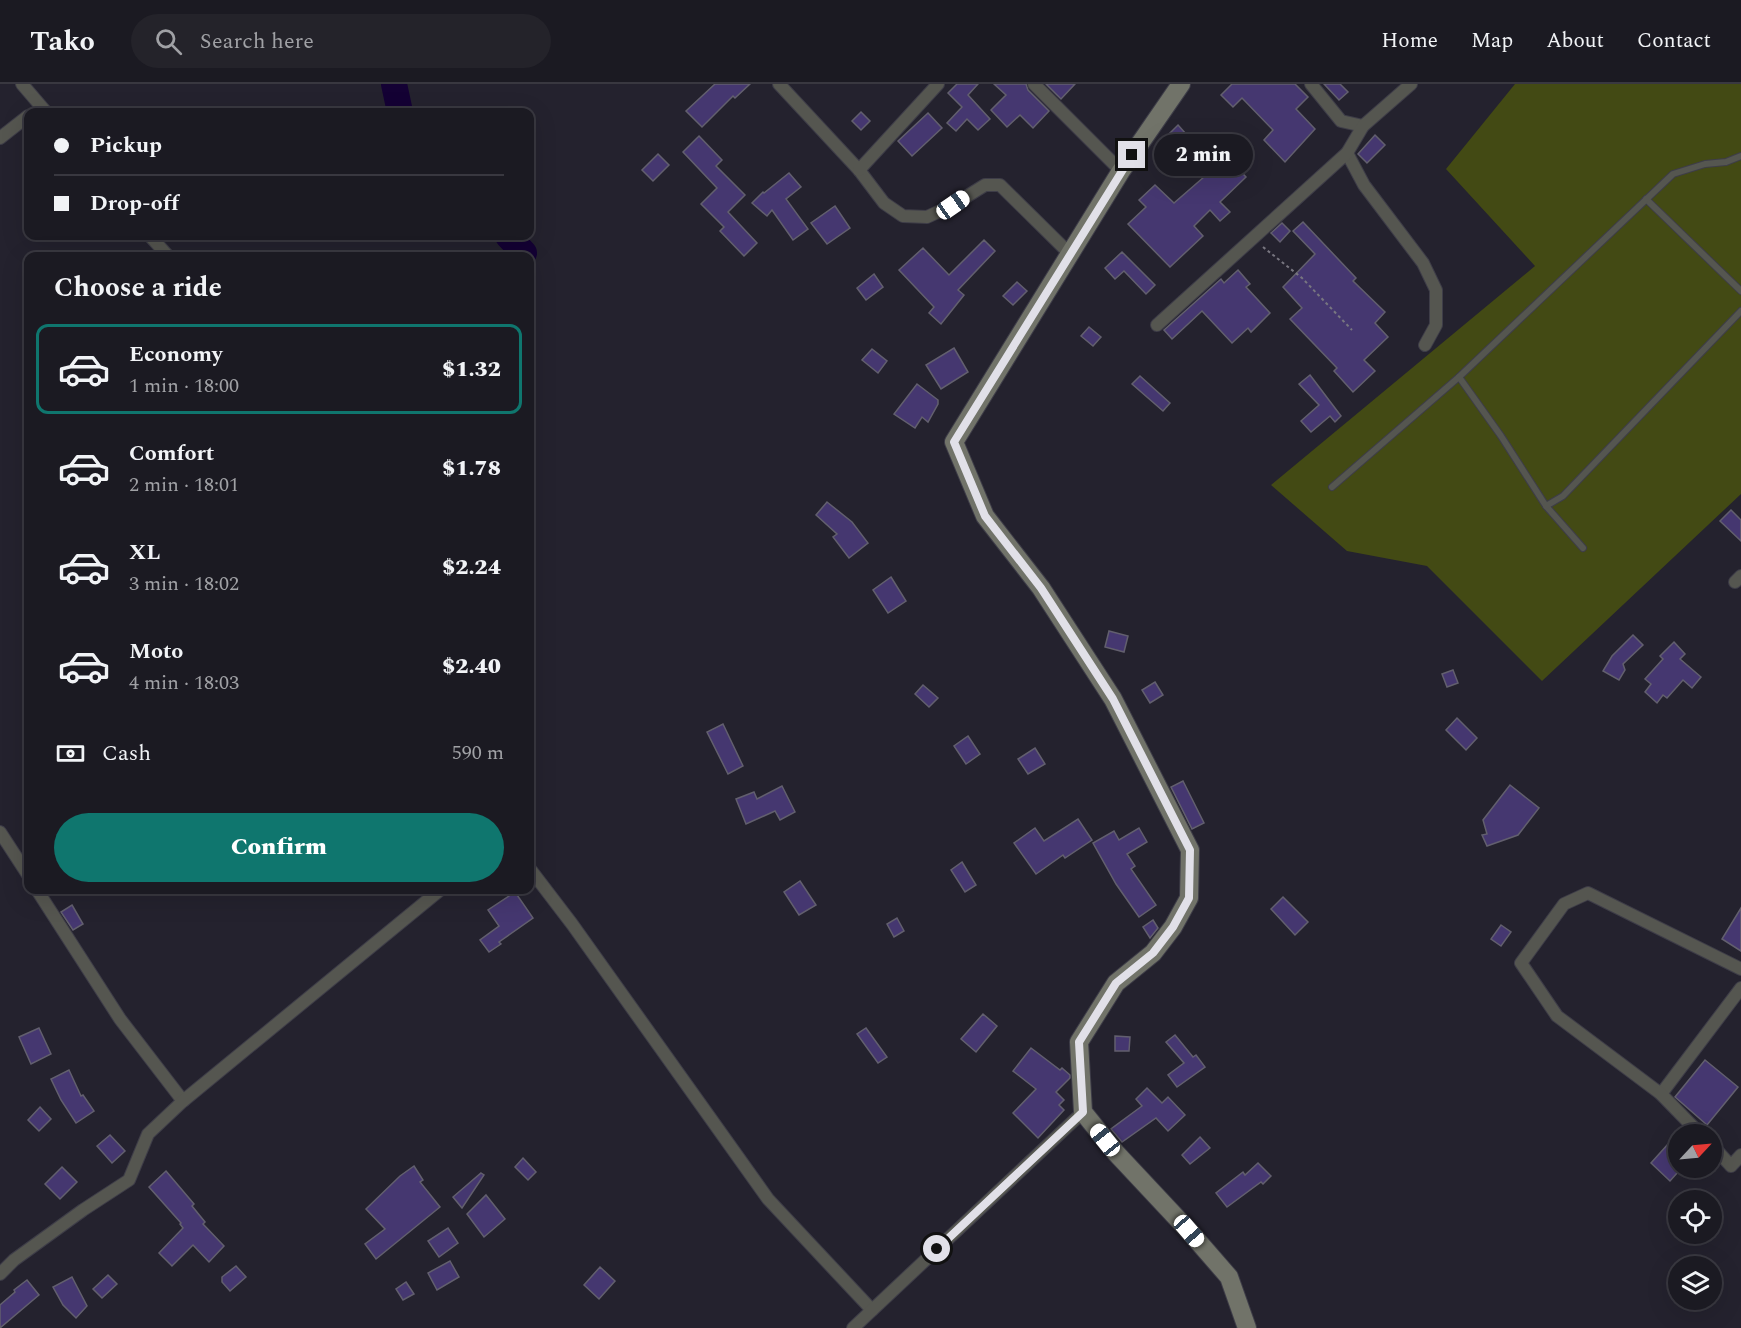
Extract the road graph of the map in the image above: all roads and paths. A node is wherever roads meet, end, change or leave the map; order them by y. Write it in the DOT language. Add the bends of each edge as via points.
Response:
graph roads {
  1 [pos="22,84"];
  2 [pos="779,84"];
  3 [pos="938,84"];
  4 [pos="1034,84"];
  5 [pos="1311,84"];
  6 [pos="1411,84"];
  7 [pos="1176,87"];
  8 [pos="39,108"];
  9 [pos="24,119"];
  10 [pos="1363,126"];
  11 [pos="0,138"];
  12 [pos="1347,153"];
  13 [pos="1741,156"];
  14 [pos="859,170"];
  15 [pos="1121,171"];
  16 [pos="1646,199"];
  17 [pos="1252,237"];
  18 [pos="154,240"];
  19 [pos="164,252"];
  20 [pos="1070,254"];
  21 [pos="1741,291"];
  22 [pos="1741,311"];
  23 [pos="1157,325"];
  24 [pos="1352,330"];
  25 [pos="1425,345"];
  26 [pos="1459,377"];
  27 [pos="1332,487"];
  28 [pos="1546,506"];
  29 [pos="1583,548"];
  30 [pos="0,832"];
  31 [pos="24,869"];
  32 [pos="534,874"];
  33 [pos="40,894"];
  34 [pos="435,894"];
  35 [pos="1741,969"];
  36 [pos="1741,988"];
  37 [pos="1661,1094"];
  38 [pos="183,1101"];
  39 [pos="1083,1112"];
  40 [pos="1690,1124"];
  41 [pos="1741,1155"];
  42 [pos="1722,1157"];
  43 [pos="0,1274"];
  44 [pos="872,1310"];
  45 [pos="853,1328"];
  46 [pos="1247,1328"];
  1 -- 8 [label="street"];
  2 -- 14 [label="street"];
  3 -- 14 [label="street"];
  4 -- 15 [label="street"];
  5 -- 10 [label="street" via="1341,121"];
  6 -- 10 [label="street"];
  7 -- 15 [label="street"];
  9 -- 11 [label="street"];
  10 -- 12 [label="street"];
  12 -- 17 [label="street"];
  12 -- 25 [label="street" via="1364,185 1423,263 1436,290 1436,325"];
  13 -- 16 [label="lane" via="1673,174"];
  14 -- 20 [label="street" via="884,203 903,216 927,217 985,185 1000,185"];
  15 -- 20 [label="street"];
  16 -- 21 [label="lane"];
  16 -- 26 [label="lane"];
  17 -- 23 [label="street"];
  17 -- 24 [label="path" via="1302,278"];
  18 -- 19 [label="street"];
  20 -- 39 [label="street" via="954,442 985,516 1041,588 1113,699 1190,850 1189,898 1173,927 1153,953 1116,983 1079,1042"];
  22 -- 28 [label="lane" via="1563,496"];
  26 -- 27 [label="lane"];
  26 -- 28 [label="lane"];
  28 -- 29 [label="lane"];
  30 -- 31 [label="street"];
  32 -- 44 [label="street" via="768,1199"];
  33 -- 38 [label="street" via="120,1019"];
  34 -- 38 [label="street"];
  35 -- 37 [label="street" via="1588,893 1564,904 1521,963 1557,1016"];
  36 -- 37 [label="street"];
  37 -- 40 [label="street"];
  38 -- 43 [label="street" via="148,1134 129,1180 14,1260"];
  39 -- 44 [label="street"];
  39 -- 46 [label="street" via="1116,1154 1229,1277"];
  41 -- 42 [label="street" via="1731,1166"];
  44 -- 45 [label="street"];
}
